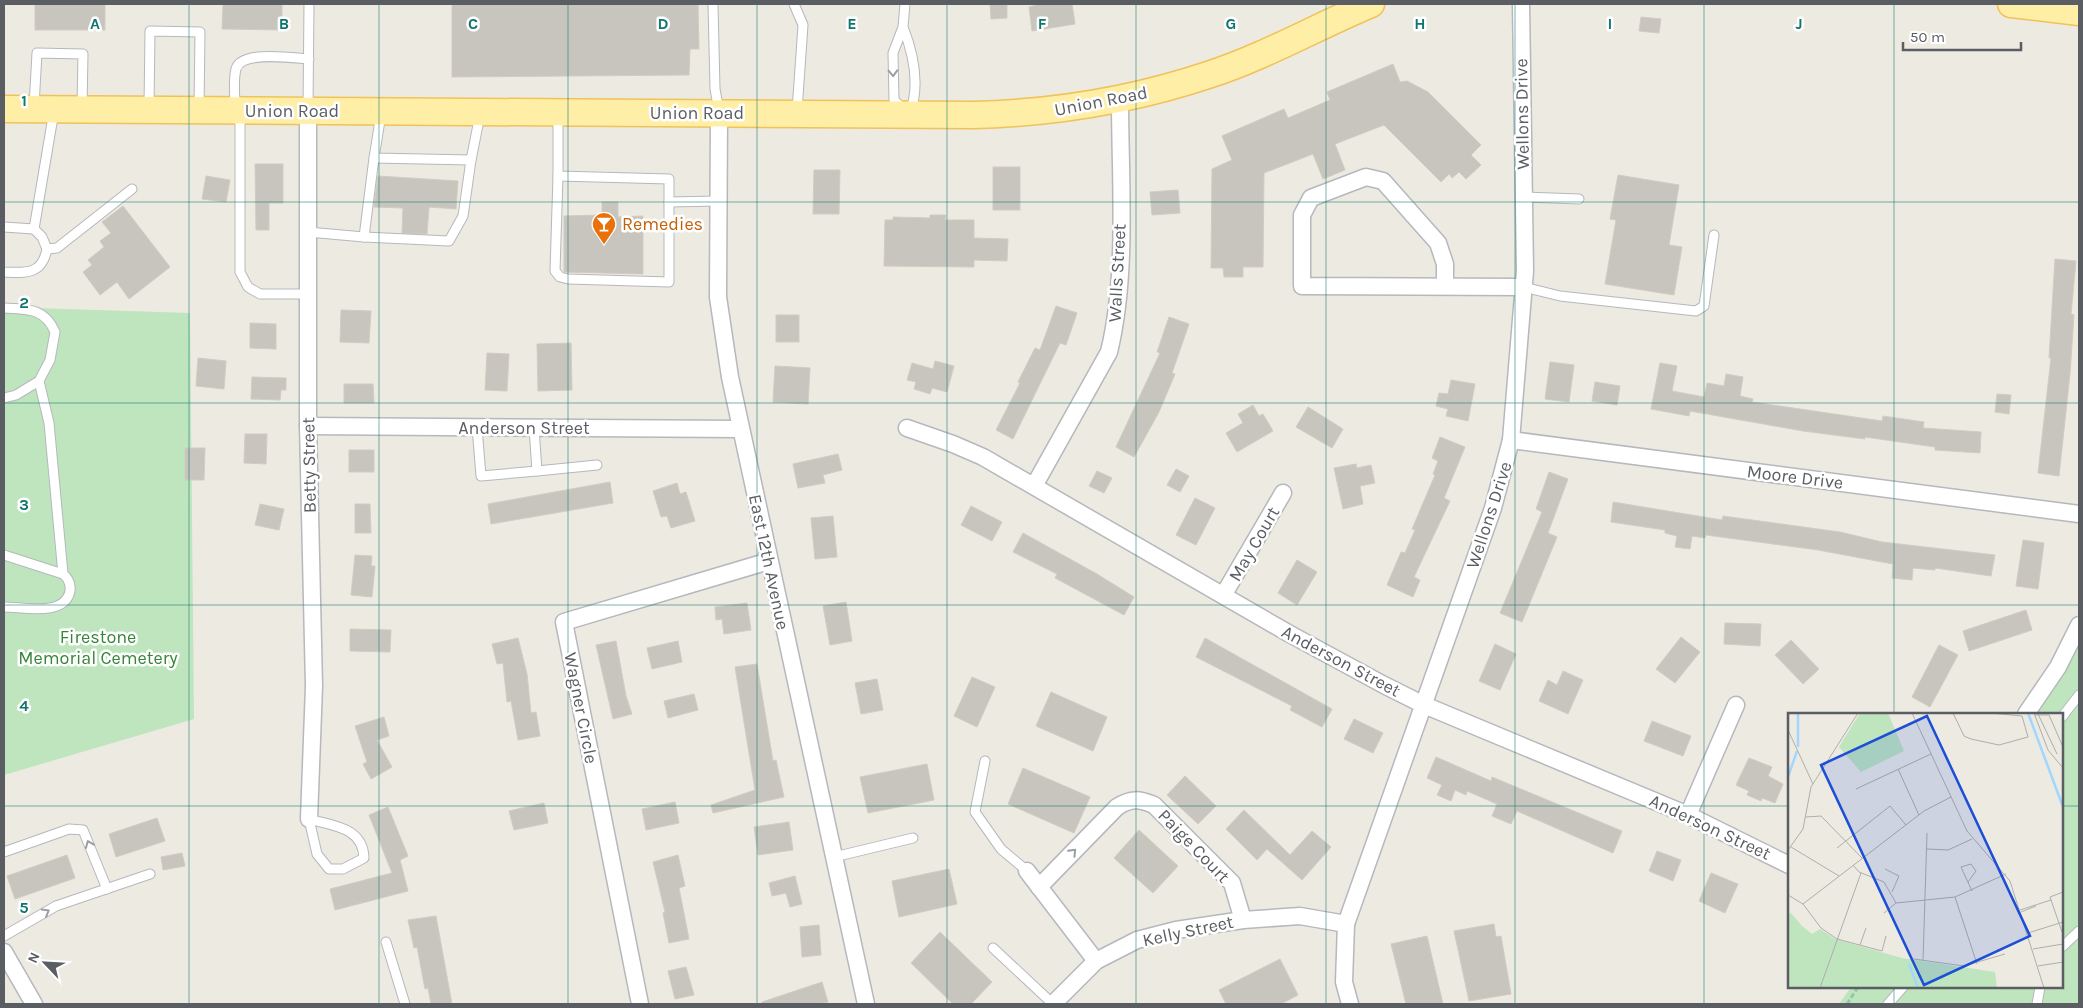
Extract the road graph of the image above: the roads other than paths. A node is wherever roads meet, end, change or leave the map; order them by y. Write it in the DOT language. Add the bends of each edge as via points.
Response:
graph roads {
  1 [pos="309,4"];
  2 [pos="713,4"];
  3 [pos="794,4"];
  4 [pos="905,4"];
  5 [pos="1371,4"];
  6 [pos="1521,4"];
  7 [pos="2011,4"];
  8 [pos="2065,9"];
  9 [pos="903,27"];
  10 [pos="309,59"];
  11 [pos="1120,100"];
  12 [pos="4,109"];
  13 [pos="44,109"];
  14 [pos="82,109"];
  15 [pos="149,110"];
  16 [pos="199,110"];
  17 [pos="238,110"];
  18 [pos="308,111"];
  19 [pos="381,111"];
  20 [pos="481,112"];
  21 [pos="558,112"];
  22 [pos="719,114"];
  23 [pos="797,114"];
  24 [pos="909,115"];
  25 [pos="374,158"];
  26 [pos="471,160"];
  27 [pos="558,176"];
  28 [pos="132,188"];
  29 [pos="1524,197"];
  30 [pos="1579,198"];
  31 [pos="718,201"];
  32 [pos="670,202"];
  33 [pos="4,227"];
  34 [pos="34,229"];
  35 [pos="308,232"];
  36 [pos="1714,235"];
  37 [pos="364,237"];
  38 [pos="47,249"];
  39 [pos="4,272"];
  40 [pos="1444,286"];
  41 [pos="1524,287"];
  42 [pos="308,294"];
  43 [pos="4,308"];
  44 [pos="38,381"];
  45 [pos="4,398"];
  46 [pos="308,426"];
  47 [pos="477,427"];
  48 [pos="534,428"];
  49 [pos="907,428"];
  50 [pos="740,429"];
  51 [pos="1511,440"];
  52 [pos="597,465"];
  53 [pos="536,471"];
  54 [pos="1034,486"];
  55 [pos="1283,493"];
  56 [pos="2079,514"];
  57 [pos="4,555"];
  58 [pos="769,561"];
  59 [pos="62,574"];
  60 [pos="1224,594"];
  61 [pos="4,607"];
  62 [pos="2079,624"];
  63 [pos="2079,696"];
  64 [pos="1424,705"];
  65 [pos="1736,705"];
  66 [pos="2027,713"];
  67 [pos="2063,716"];
  68 [pos="985,761"];
  69 [pos="1688,815"];
  70 [pos="309,819"];
  71 [pos="913,838"];
  72 [pos="4,852"];
  73 [pos="834,857"];
  74 [pos="1788,865"];
  75 [pos="1027,871"];
  76 [pos="150,874"];
  77 [pos="1039,887"];
  78 [pos="107,889"];
  79 [pos="1243,920"];
  80 [pos="1346,924"];
  81 [pos="2079,931"];
  82 [pos="4,936"];
  83 [pos="386,942"];
  84 [pos="2063,946"];
  85 [pos="993,948"];
  86 [pos="4,952"];
  87 [pos="1096,961"];
  88 [pos="1902,988"];
  89 [pos="2040,988"];
  90 [pos="34,1004"];
  91 [pos="405,1004"];
  92 [pos="640,1004"];
  93 [pos="866,1004"];
  94 [pos="1053,1004"];
  95 [pos="1350,1004"];
  96 [pos="1888,1004"];
  97 [pos="2037,1004"];
  1 -- 10 [label="lane"];
  2 -- 22 [label="lane" via="714,89"];
  3 -- 23 [label="lane" via="803,25"];
  4 -- 9 [label="lane"];
  5 -- 11 [label="main road, Union Road" via="1213,74"];
  6 -- 29 [label="street, Wellons Drive"];
  7 -- 8 [label="main road"];
  9 -- 24 [label="lane" via="913,53 915,100"];
  9 -- 24 [label="lane, one-way" via="893,53 894,100"];
  10 -- 17 [label="lane" via="250,57 241,61 236,69"];
  10 -- 18 [label="lane"];
  11 -- 24 [label="main road, Union Road" via="1028,113"];
  11 -- 54 [label="street, Walls Street" via="1120,276 1115,327 1109,352"];
  12 -- 13 [label="main road, Union Road"];
  13 -- 14 [label="main road, Union Road"];
  13 -- 14 [label="lane" via="37,53 83,54"];
  13 -- 34 [label="lane"];
  14 -- 15 [label="main road, Union Road"];
  15 -- 16 [label="main road, Union Road"];
  15 -- 16 [label="lane" via="150,31 200,32"];
  16 -- 17 [label="main road, Union Road"];
  17 -- 18 [label="main road, Union Road"];
  17 -- 42 [label="lane" via="240,272 248,287 260,294"];
  18 -- 19 [label="main road, Union Road"];
  18 -- 35 [label="street, Betty Street"];
  19 -- 20 [label="main road, Union Road"];
  19 -- 25 [label="lane"];
  20 -- 21 [label="main road, Union Road"];
  20 -- 26 [label="lane"];
  21 -- 22 [label="main road, Union Road"];
  21 -- 27 [label="lane"];
  22 -- 23 [label="main road, Union Road"];
  22 -- 31 [label="street, East 12th Avenue"];
  23 -- 24 [label="main road, Union Road"];
  25 -- 26 [label="lane"];
  25 -- 37 [label="lane"];
  26 -- 37 [label="lane" via="463,216 449,240"];
  27 -- 32 [label="lane" via="669,179"];
  27 -- 32 [label="lane" via="555,271 568,280 669,282"];
  28 -- 38 [label="lane" via="61,246"];
  29 -- 30 [label="lane"];
  29 -- 41 [label="street, Wellons Drive"];
  31 -- 32 [label="lane"];
  31 -- 50 [label="street, East 12th Avenue" via="718,297"];
  33 -- 34 [label="lane"];
  34 -- 38 [label="lane"];
  35 -- 37 [label="lane"];
  35 -- 42 [label="street, Betty Street"];
  36 -- 41 [label="lane" via="1704,306 1696,311 1560,296"];
  38 -- 39 [label="lane" via="45,259 30,273"];
  40 -- 40 [label="street" via="1302,286 1302,215 1311,198 1366,177 1383,181 1438,243 1445,264"];
  40 -- 41 [label="street"];
  41 -- 51 [label="street, Wellons Drive"];
  42 -- 46 [label="street, Betty Street"];
  43 -- 44 [label="lane" via="32,310 50,320 56,337 50,360"];
  44 -- 45 [label="lane" via="16,395"];
  44 -- 59 [label="lane" via="49,423"];
  46 -- 47 [label="street, Anderson Street"];
  46 -- 70 [label="street, Betty Street" via="314,686"];
  47 -- 48 [label="street, Anderson Street"];
  47 -- 53 [label="lane" via="480,476"];
  48 -- 50 [label="street, Anderson Street"];
  48 -- 53 [label="lane"];
  49 -- 54 [label="street, Anderson Street" via="953,444"];
  50 -- 58 [label="street, East 12th Avenue"];
  51 -- 56 [label="street, Moore Drive"];
  51 -- 64 [label="street, Wellons Drive" via="1493,508"];
  52 -- 53 [label="lane"];
  54 -- 60 [label="street, Anderson Street"];
  55 -- 60 [label="street, May Court"];
  57 -- 59 [label="lane"];
  58 -- 73 [label="street, East 12th Avenue"];
  58 -- 92 [label="street, Wagner Circle" via="564,622"];
  59 -- 61 [label="lane" via="70,582 70,588 62,605 49,608"];
  60 -- 64 [label="street, Anderson Street" via="1288,633"];
  62 -- 66 [label="street" via="2058,667"];
  63 -- 67 [label="lane"];
  64 -- 69 [label="street, Anderson Street"];
  64 -- 80 [label="street, Wellons Drive"];
  65 -- 69 [label="street"];
  68 -- 75 [label="lane" via="976,812 1001,849"];
  69 -- 74 [label="street, Anderson Street"];
  70 -- 70 [label="lane" via="317,854 328,869 343,869 364,858 363,846 356,836 344,829"];
  71 -- 73 [label="lane"];
  78 -- 72 [label="lane, one-way" via="83,830 69,829"];
  73 -- 93 [label="street, East 12th Avenue"];
  75 -- 77 [label="street"];
  76 -- 78 [label="lane"];
  77 -- 79 [label="street, Paige Court, one-way" via="1117,807 1128,800 1141,799 1154,805 1232,883"];
  77 -- 87 [label="street"];
  82 -- 78 [label="lane, one-way" via="56,906"];
  79 -- 80 [label="street, Kelly Street" via="1300,916"];
  79 -- 87 [label="street, Kelly Street" via="1176,930 1137,940"];
  80 -- 95 [label="street, Wellons Drive" via="1344,982"];
  81 -- 84 [label="lane"];
  83 -- 91 [label="lane"];
  85 -- 94 [label="lane"];
  86 -- 90 [label="street"];
  87 -- 94 [label="street, Kelly Street"];
  88 -- 96 [label="lane"];
  89 -- 97 [label="lane"];
}
